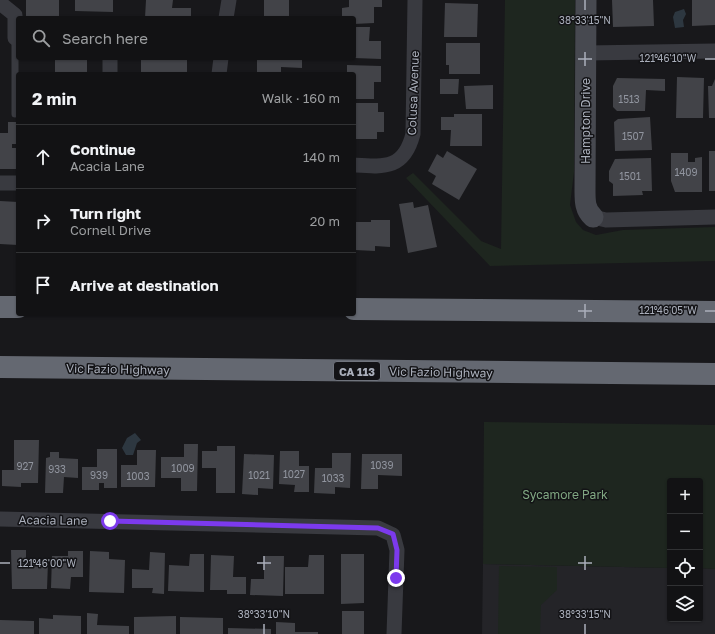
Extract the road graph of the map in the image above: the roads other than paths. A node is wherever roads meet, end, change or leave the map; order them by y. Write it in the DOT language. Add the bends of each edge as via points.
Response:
graph roads {
  1 [pos="229,0"];
  2 [pos="415,0"];
  3 [pos="586,0"];
  4 [pos="0,3"];
  5 [pos="226,16"];
  6 [pos="16,26"];
  7 [pos="715,51"];
  8 [pos="586,53"];
  9 [pos="16,60"];
  10 [pos="110,60"];
  11 [pos="221,60"];
  12 [pos="16,72"];
  13 [pos="110,72"];
  14 [pos="219,72"];
  15 [pos="16,76"];
  16 [pos="15,114"];
  17 [pos="356,165"];
  18 [pos="0,182"];
  19 [pos="16,183"];
  20 [pos="593,217"];
  21 [pos="715,218"];
  22 [pos="0,307"];
  23 [pos="16,307"];
  24 [pos="356,309"];
  25 [pos="715,312"];
  26 [pos="0,367"];
  27 [pos="715,374"];
  28 [pos="0,519"];
  29 [pos="394,634"];
  1 -- 5 [label="street"];
  2 -- 17 [label="street, Colusa Avenue" via="414,134 411,144 399,160 389,166"];
  3 -- 8 [label="street, Hampton Drive"];
  4 -- 6 [label="street" via="15,15"];
  7 -- 8 [label="street"];
  8 -- 20 [label="street, Hampton Drive" via="585,203"];
  9 -- 12 [label="lane"];
  10 -- 13 [label="street"];
  11 -- 14 [label="street"];
  15 -- 16 [label="lane"];
  18 -- 19 [label="street"];
  20 -- 21 [label="street" via="606,220"];
  22 -- 23 [label="highway"];
  24 -- 25 [label="highway"];
  26 -- 27 [label="highway, Vic Fazio Highway / CA 113"];
  28 -- 29 [label="street, Acacia Lane" via="378,528 393,534 397,550"];
}
